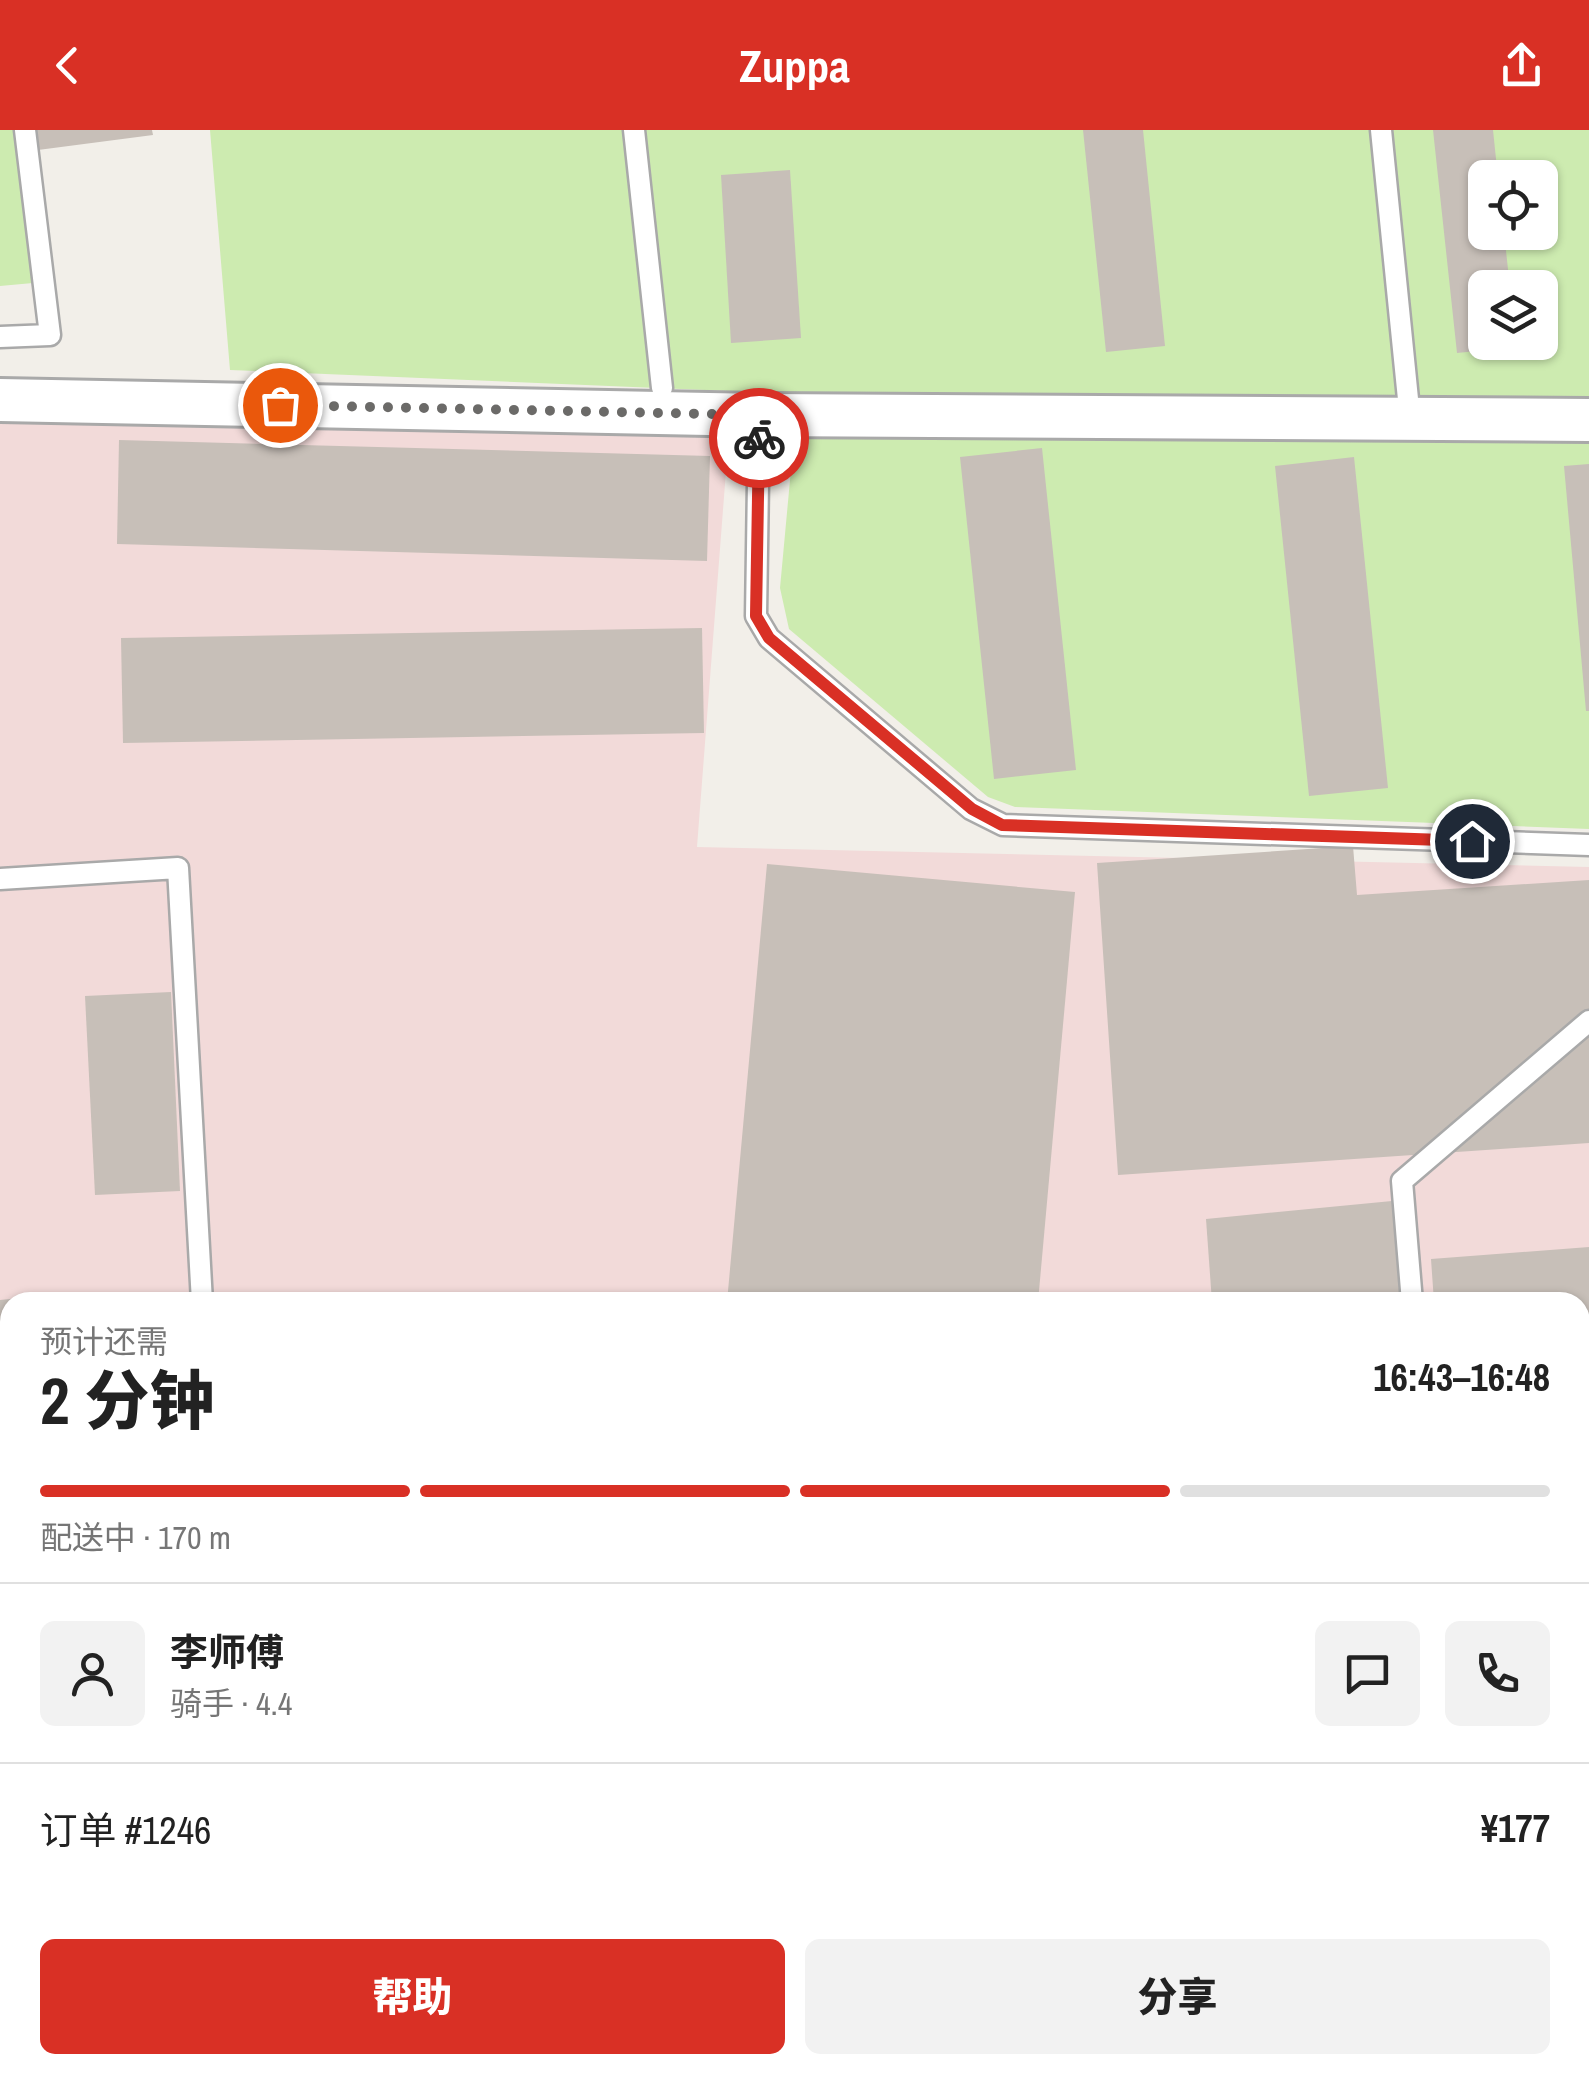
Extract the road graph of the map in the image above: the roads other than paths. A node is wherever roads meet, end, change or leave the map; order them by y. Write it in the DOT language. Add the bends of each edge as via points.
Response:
graph roads {
  1 [pos="25,130"];
  2 [pos="634,130"];
  3 [pos="1380,130"];
  4 [pos="0,337"];
  5 [pos="662,388"];
  6 [pos="0,400"];
  7 [pos="759,415"];
  8 [pos="1410,419"];
  9 [pos="1589,420"];
  10 [pos="1589,845"];
  11 [pos="0,880"];
  12 [pos="1589,1021"];
  13 [pos="201,1292"];
  14 [pos="1411,1292"];
  1 -- 4 [label="lane" via="50,335"];
  2 -- 5 [label="lane"];
  3 -- 8 [label="lane"];
  6 -- 7 [label="street"];
  7 -- 8 [label="street"];
  7 -- 10 [label="lane" via="756,616 769,638 972,809 1002,825"];
  8 -- 9 [label="street"];
  11 -- 13 [label="lane" via="178,868"];
  12 -- 14 [label="lane" via="1402,1180"];
}
